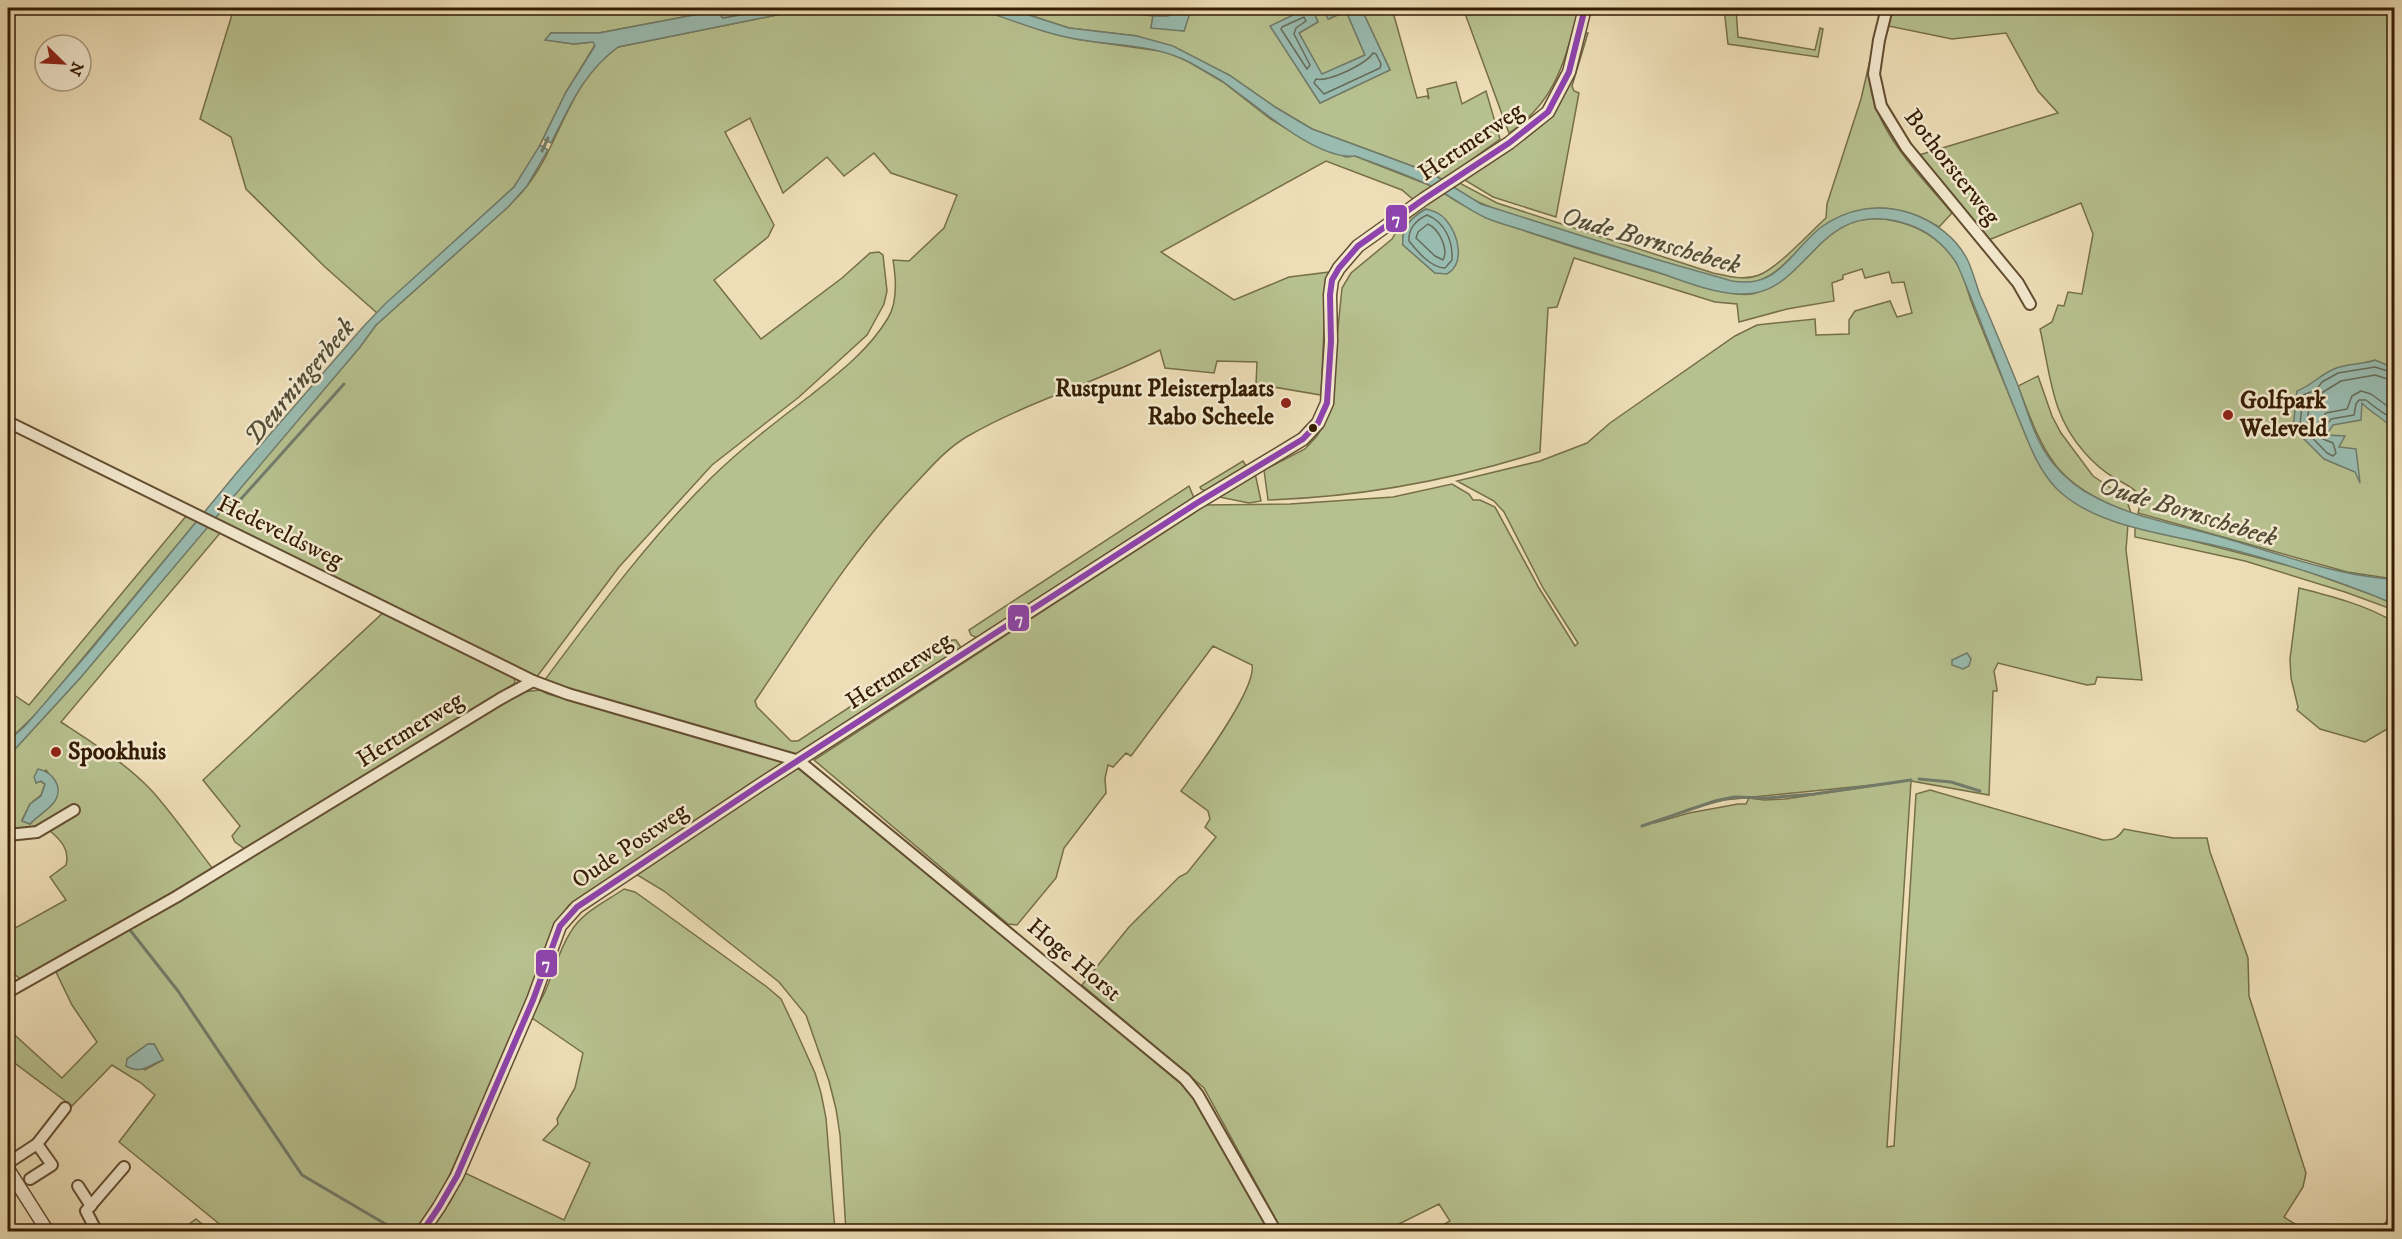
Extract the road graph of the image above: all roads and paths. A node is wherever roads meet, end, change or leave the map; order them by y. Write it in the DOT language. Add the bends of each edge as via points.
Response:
graph roads {
  1 [pos="1585,8"];
  2 [pos="1887,8"];
  3 [pos="2030,304"];
  4 [pos="8,422"];
  5 [pos="533,681"];
  6 [pos="799,761"];
  7 [pos="74,810"];
  8 [pos="8,835"];
  9 [pos="8,992"];
  10 [pos="65,1108"];
  11 [pos="37,1144"];
  12 [pos="8,1163"];
  13 [pos="124,1167"];
  14 [pos="8,1169"];
  15 [pos="30,1179"];
  16 [pos="78,1186"];
  17 [pos="91,1206"];
  18 [pos="96,1231"];
  19 [pos="48,1232"];
  20 [pos="422,1232"];
  21 [pos="1276,1232"];
  1 -- 6 [label="street, Hertmerweg" via="1569,72 1548,112 1525,132 1358,246 1335,274 1330,295 1327,403 1318,423 1303,439 1197,503"];
  2 -- 3 [label="street, Bothorsterweg" via="1874,74 1881,106 1906,147 2018,283"];
  4 -- 5 [label="street, Hedeveldsweg"];
  5 -- 6 [label="street"];
  5 -- 9 [label="street, Hertmerweg" via="176,897"];
  6 -- 20 [label="street, Oude Postweg" via="567,916 457,1176"];
  6 -- 21 [label="street, Hoge Horst" via="1185,1079"];
  7 -- 8 [label="street" via="37,832"];
  10 -- 11 [label="street"];
  11 -- 12 [label="street"];
  11 -- 15 [label="street" via="52,1165"];
  13 -- 17 [label="street"];
  14 -- 19 [label="street"];
  16 -- 17 [label="street"];
  17 -- 18 [label="street" via="86,1211"];
}
